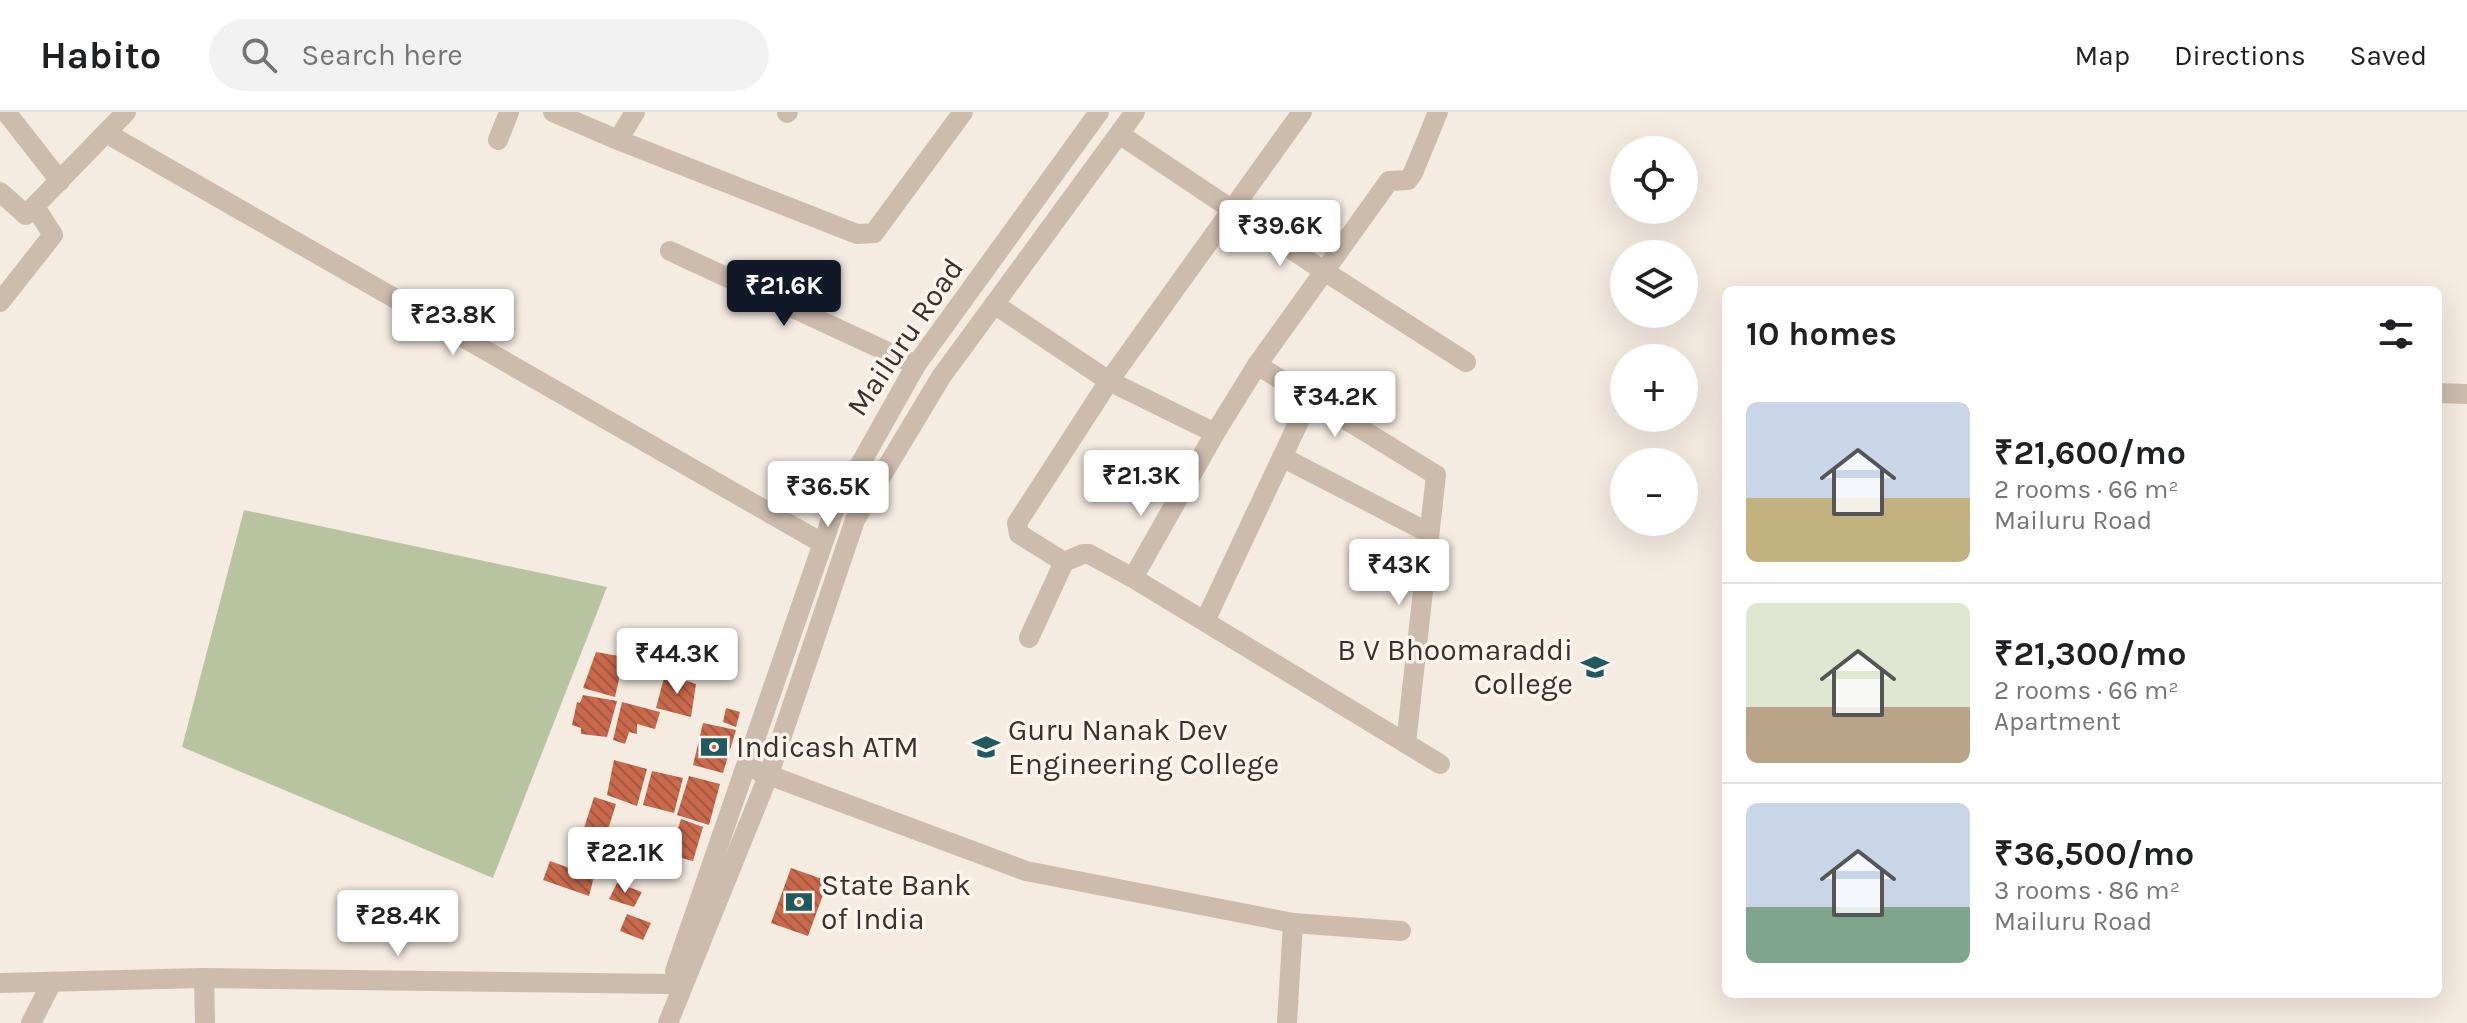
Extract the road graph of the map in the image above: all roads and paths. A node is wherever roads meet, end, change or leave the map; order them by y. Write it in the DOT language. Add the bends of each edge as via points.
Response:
graph roads {
  1 [pos="6,112"];
  2 [pos="126,112"];
  3 [pos="509,112"];
  4 [pos="553,112"];
  5 [pos="635,112"];
  6 [pos="963,112"];
  7 [pos="1099,112"];
  8 [pos="1135,112"];
  9 [pos="1302,112"];
  10 [pos="1438,112"];
  11 [pos="581,117"];
  12 [pos="106,133"];
  13 [pos="1119,134"];
  14 [pos="498,140"];
  15 [pos="618,140"];
  16 [pos="60,181"];
  17 [pos="0,192"];
  18 [pos="35,207"];
  19 [pos="1234,210"];
  20 [pos="670,251"];
  21 [pos="1324,271"];
  22 [pos="0,302"];
  23 [pos="994,304"];
  24 [pos="1466,362"];
  25 [pos="916,365"];
  26 [pos="1257,365"];
  27 [pos="1109,381"];
  28 [pos="2442,393"];
  29 [pos="2467,394"];
  30 [pos="1310,398"];
  31 [pos="1215,433"];
  32 [pos="1282,457"];
  33 [pos="1429,533"];
  34 [pos="822,543"];
  35 [pos="1064,562"];
  36 [pos="1133,578"];
  37 [pos="1205,621"];
  38 [pos="1029,638"];
  39 [pos="1406,743"];
  40 [pos="1440,764"];
  41 [pos="747,768"];
  42 [pos="769,774"];
  43 [pos="1293,923"];
  44 [pos="1401,931"];
  45 [pos="204,978"];
  46 [pos="52,982"];
  47 [pos="0,983"];
  48 [pos="671,984"];
  49 [pos="31,1023"];
  50 [pos="205,1023"];
  51 [pos="654,1023"];
  52 [pos="668,1023"];
  53 [pos="1287,1023"];
  1 -- 16 [label="street"];
  2 -- 12 [label="street"];
  3 -- 14 [label="street"];
  4 -- 11 [label="street"];
  5 -- 15 [label="street"];
  6 -- 15 [label="street" via="874,233 865,235"];
  7 -- 25 [label="street, Mailuru Road"];
  8 -- 13 [label="street"];
  9 -- 19 [label="street"];
  10 -- 21 [label="street" via="1410,178 1389,181"];
  11 -- 15 [label="street"];
  12 -- 16 [label="street"];
  12 -- 34 [label="street"];
  13 -- 19 [label="street"];
  13 -- 23 [label="street"];
  16 -- 18 [label="street"];
  17 -- 18 [label="street" via="26,215"];
  18 -- 22 [label="street" via="53,235"];
  19 -- 21 [label="street"];
  19 -- 27 [label="street"];
  20 -- 25 [label="street"];
  21 -- 24 [label="street"];
  21 -- 26 [label="street"];
  23 -- 27 [label="street"];
  23 -- 42 [label="street" via="934,387 855,520"];
  25 -- 34 [label="street, Mailuru Road" via="851,477"];
  26 -- 30 [label="street"];
  26 -- 31 [label="street"];
  27 -- 31 [label="street"];
  27 -- 35 [label="street" via="1017,523 1019,534"];
  28 -- 29 [label="street"];
  30 -- 32 [label="street"];
  30 -- 33 [label="street" via="1436,475"];
  31 -- 36 [label="street"];
  32 -- 33 [label="street"];
  32 -- 37 [label="street"];
  33 -- 39 [label="street"];
  34 -- 41 [label="street, Mailuru Road"];
  35 -- 36 [label="street" via="1089,554"];
  35 -- 38 [label="street"];
  36 -- 37 [label="street"];
  37 -- 39 [label="street"];
  39 -- 40 [label="street"];
  41 -- 42 [label="street"];
  41 -- 48 [label="street, Mailuru Road"];
  42 -- 43 [label="street" via="1026,871"];
  42 -- 52 [label="street"];
  43 -- 44 [label="street"];
  43 -- 53 [label="street"];
  45 -- 46 [label="street"];
  45 -- 48 [label="street"];
  45 -- 50 [label="street"];
  46 -- 47 [label="street"];
  46 -- 49 [label="street"];
  48 -- 51 [label="street, Mailuru Road"];
}
